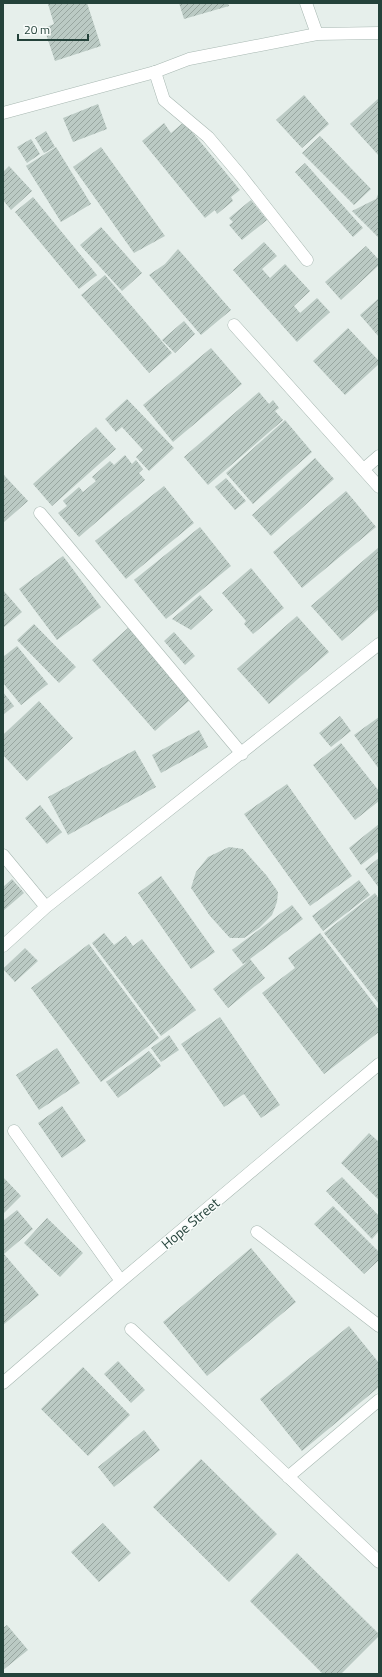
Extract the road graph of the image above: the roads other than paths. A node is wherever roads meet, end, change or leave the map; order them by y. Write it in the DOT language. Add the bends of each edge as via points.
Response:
graph roads {
  1 [pos="306,3"];
  2 [pos="379,33"];
  3 [pos="317,34"];
  4 [pos="155,72"];
  5 [pos="3,113"];
  6 [pos="307,260"];
  7 [pos="234,325"];
  8 [pos="379,456"];
  9 [pos="364,469"];
  10 [pos="379,487"];
  11 [pos="40,513"];
  12 [pos="379,644"];
  13 [pos="242,754"];
  14 [pos="3,855"];
  15 [pos="46,907"];
  16 [pos="3,946"];
  17 [pos="379,1064"];
  18 [pos="14,1131"];
  19 [pos="257,1232"];
  20 [pos="121,1281"];
  21 [pos="379,1326"];
  22 [pos="131,1329"];
  23 [pos="3,1383"];
  24 [pos="379,1400"];
  25 [pos="288,1477"];
  26 [pos="379,1562"];
  1 -- 3 [label="street"];
  2 -- 3 [label="street"];
  3 -- 4 [label="street" via="189,59"];
  4 -- 5 [label="street"];
  4 -- 6 [label="street" via="164,100 208,137"];
  7 -- 9 [label="street"];
  8 -- 9 [label="street"];
  9 -- 10 [label="street"];
  11 -- 13 [label="street"];
  12 -- 13 [label="street"];
  13 -- 15 [label="street"];
  14 -- 15 [label="street"];
  15 -- 16 [label="street"];
  17 -- 20 [label="street, Hope Street"];
  18 -- 20 [label="street"];
  19 -- 21 [label="street"];
  20 -- 23 [label="street, Hope Street"];
  22 -- 25 [label="street"];
  24 -- 25 [label="street"];
  25 -- 26 [label="street"];
}
